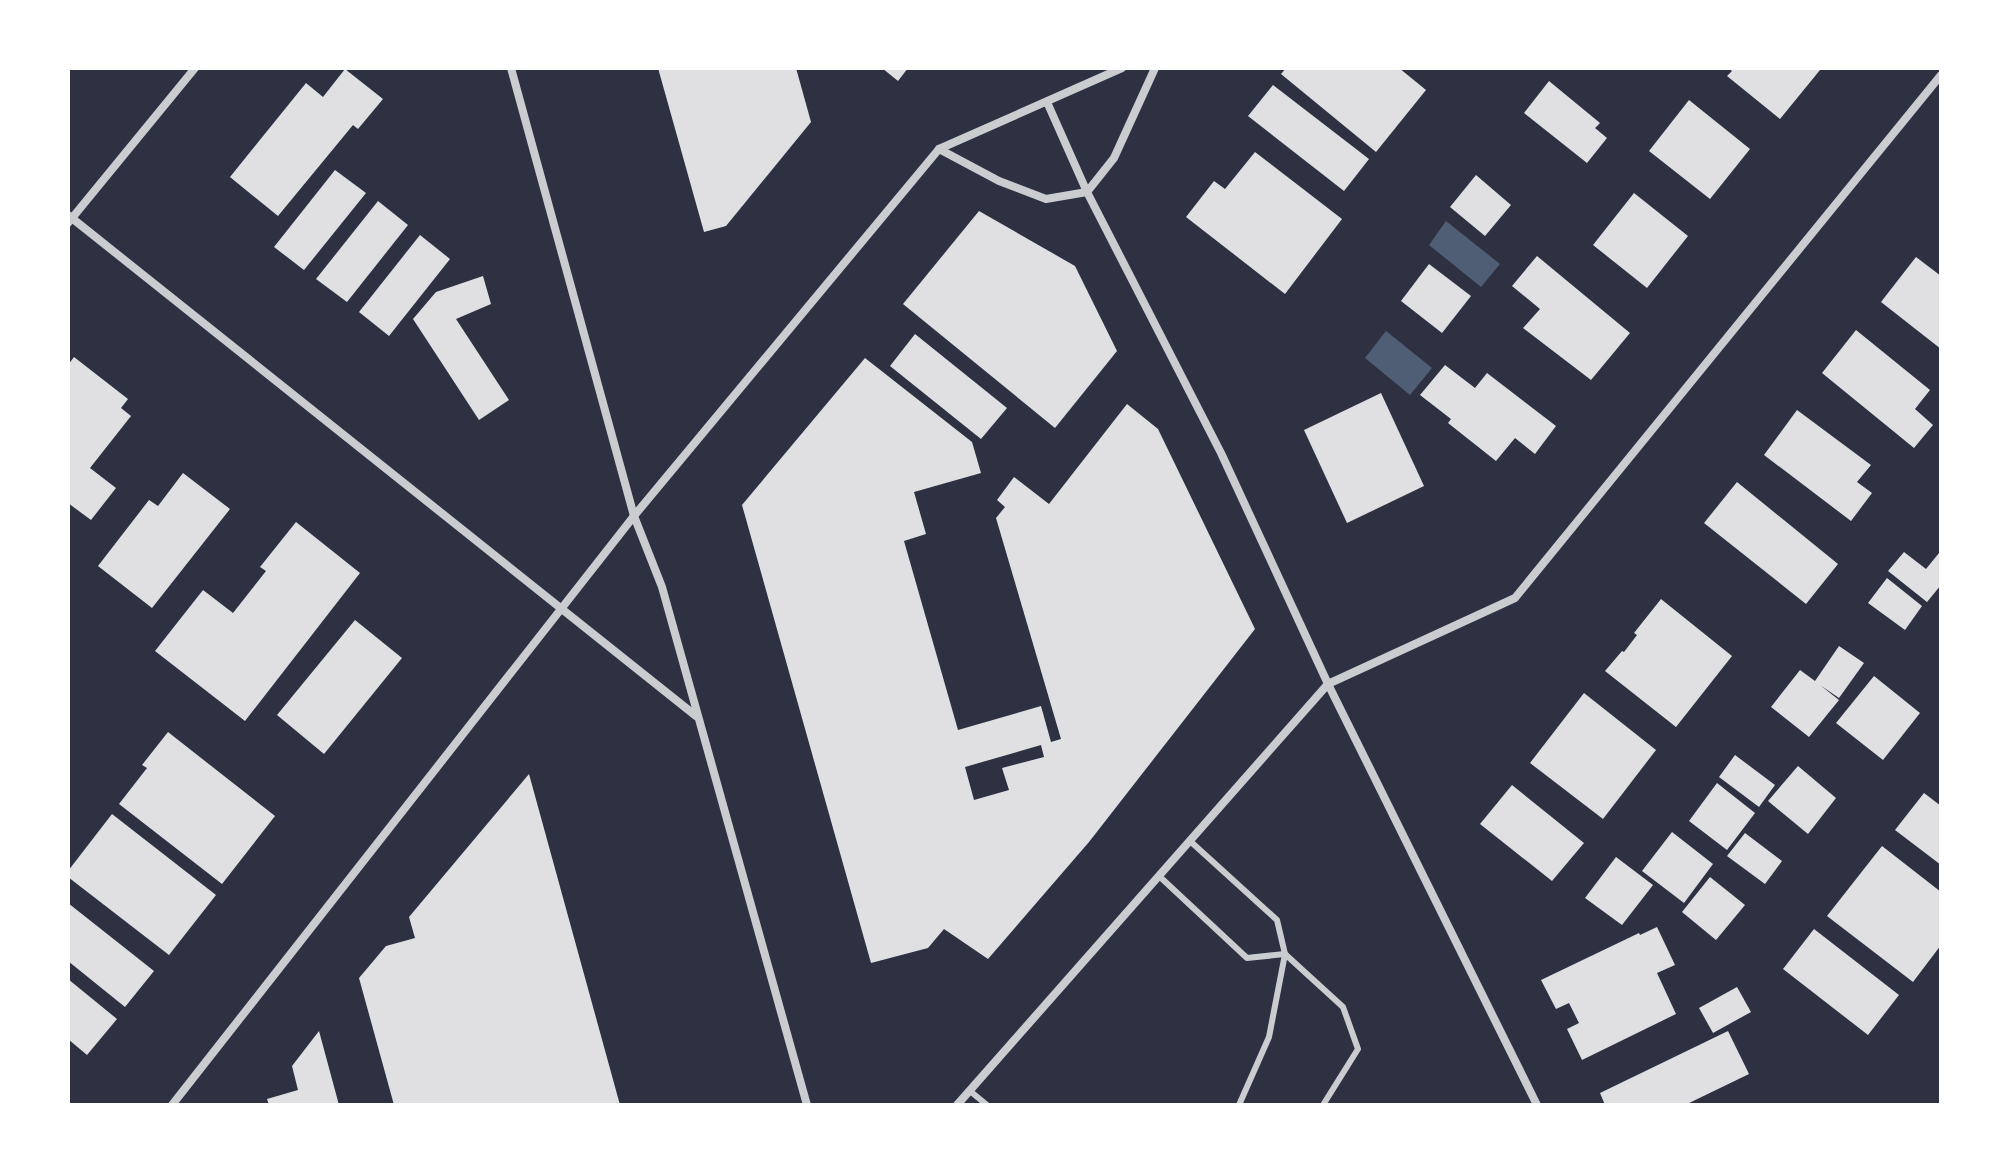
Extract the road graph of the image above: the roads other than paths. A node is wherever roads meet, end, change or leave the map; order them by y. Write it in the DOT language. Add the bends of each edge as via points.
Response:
graph roads {
  1 [pos="195,68"];
  2 [pos="511,68"];
  3 [pos="1122,68"];
  4 [pos="1155,68"];
  5 [pos="1941,75"];
  6 [pos="1047,102"];
  7 [pos="939,149"];
  8 [pos="1087,192"];
  9 [pos="69,219"];
  10 [pos="634,516"];
  11 [pos="561,609"];
  12 [pos="1328,684"];
  13 [pos="697,717"];
  14 [pos="1190,841"];
  15 [pos="1159,876"];
  16 [pos="1285,954"];
  17 [pos="970,1091"];
  18 [pos="172,1105"];
  19 [pos="807,1105"];
  20 [pos="957,1105"];
  21 [pos="987,1105"];
  22 [pos="1239,1105"];
  23 [pos="1323,1105"];
  24 [pos="1537,1105"];
  1 -- 9 [label="street"];
  2 -- 10 [label="street"];
  3 -- 6 [label="street"];
  4 -- 8 [label="street" via="1114,158"];
  5 -- 12 [label="street" via="1515,598"];
  6 -- 7 [label="street"];
  6 -- 8 [label="street"];
  7 -- 8 [label="street" via="1046,199"];
  7 -- 10 [label="street"];
  8 -- 12 [label="street" via="1221,453"];
  9 -- 11 [label="street"];
  10 -- 11 [label="street"];
  10 -- 13 [label="street" via="662,587"];
  11 -- 13 [label="street"];
  11 -- 18 [label="street"];
  12 -- 14 [label="street"];
  12 -- 24 [label="street"];
  13 -- 19 [label="street"];
  14 -- 15 [label="street"];
  14 -- 16 [label="lane" via="1277,920"];
  15 -- 16 [label="lane" via="1247,958"];
  15 -- 17 [label="street"];
  16 -- 22 [label="lane" via="1269,1037"];
  16 -- 23 [label="lane" via="1343,1007 1358,1049"];
  17 -- 20 [label="street"];
  17 -- 21 [label="lane"];
}
